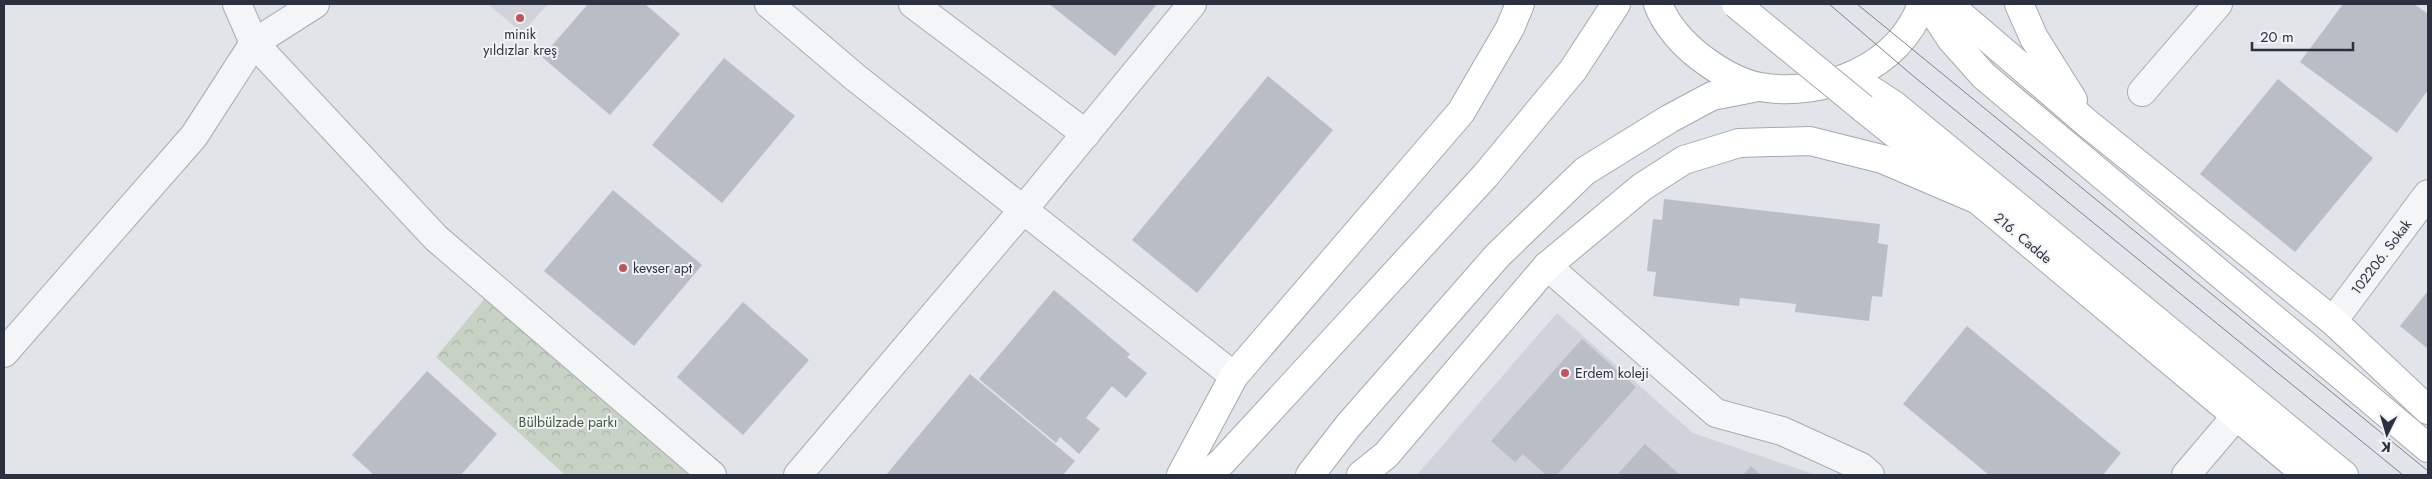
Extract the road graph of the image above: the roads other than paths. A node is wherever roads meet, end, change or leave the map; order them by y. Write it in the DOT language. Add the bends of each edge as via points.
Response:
graph roads {
  1 [pos="237,4"];
  2 [pos="315,4"];
  3 [pos="769,4"];
  4 [pos="913,4"];
  5 [pos="1192,4"];
  6 [pos="1520,4"];
  7 [pos="1616,4"];
  8 [pos="1658,4"];
  9 [pos="1736,4"];
  10 [pos="1922,4"];
  11 [pos="1928,4"];
  12 [pos="1948,4"];
  13 [pos="2020,4"];
  14 [pos="2218,4"];
  15 [pos="254,43"];
  16 [pos="1851,77"];
  17 [pos="1758,87"];
  18 [pos="2142,92"];
  19 [pos="2087,123"];
  20 [pos="1086,134"];
  21 [pos="2428,194"];
  22 [pos="1978,200"];
  23 [pos="1023,210"];
  24 [pos="1547,266"];
  25 [pos="2333,321"];
  26 [pos="4,353"];
  27 [pos="1234,376"];
  28 [pos="2428,410"];
  29 [pos="2237,415"];
  30 [pos="2428,448"];
  31 [pos="712,475"];
  32 [pos="798,475"];
  33 [pos="1181,475"];
  34 [pos="1207,475"];
  35 [pos="1310,475"];
  36 [pos="1361,475"];
  37 [pos="1870,475"];
  38 [pos="2186,475"];
  39 [pos="2307,475"];
  40 [pos="2344,475"];
  1 -- 15 [label="street"];
  2 -- 15 [label="street"];
  3 -- 23 [label="street" via="856,78"];
  4 -- 20 [label="street"];
  5 -- 20 [label="street"];
  6 -- 27 [label="main road" via="1510,28 1460,112"];
  7 -- 34 [label="main road" via="1573,70 1485,176"];
  8 -- 17 [label="main road" via="1685,46 1719,72"];
  9 -- 22 [label="main road, 216. Cadde, bridge"];
  10 -- 16 [label="main road" via="1902,38 1879,60"];
  11 -- 30 [label="main road" via="1951,39 1984,76"];
  12 -- 19 [label="main road"];
  13 -- 19 [label="main road" via="2034,38"];
  14 -- 18 [label="street"];
  15 -- 26 [label="street" via="194,136"];
  15 -- 31 [label="street" via="436,238"];
  16 -- 17 [label="main road" via="1821,87 1790,90"];
  16 -- 40 [label="main road" via="1894,104"];
  17 -- 35 [label="main road" via="1712,96 1584,171 1498,255 1348,426"];
  19 -- 25 [label="main road"];
  20 -- 23 [label="street"];
  21 -- 25 [label="street, 102206. Sokak"];
  22 -- 24 [label="main road" via="1882,159 1810,140 1739,143 1684,160 1642,187"];
  22 -- 29 [label="main road, 216. Cadde"];
  23 -- 27 [label="street"];
  23 -- 32 [label="street"];
  24 -- 36 [label="main road" via="1386,455"];
  24 -- 37 [label="street" via="1716,413 1782,431 1860,467"];
  25 -- 28 [label="main road"];
  27 -- 33 [label="main road"];
  29 -- 38 [label="street"];
  29 -- 39 [label="main road, 216. Cadde"];
}
